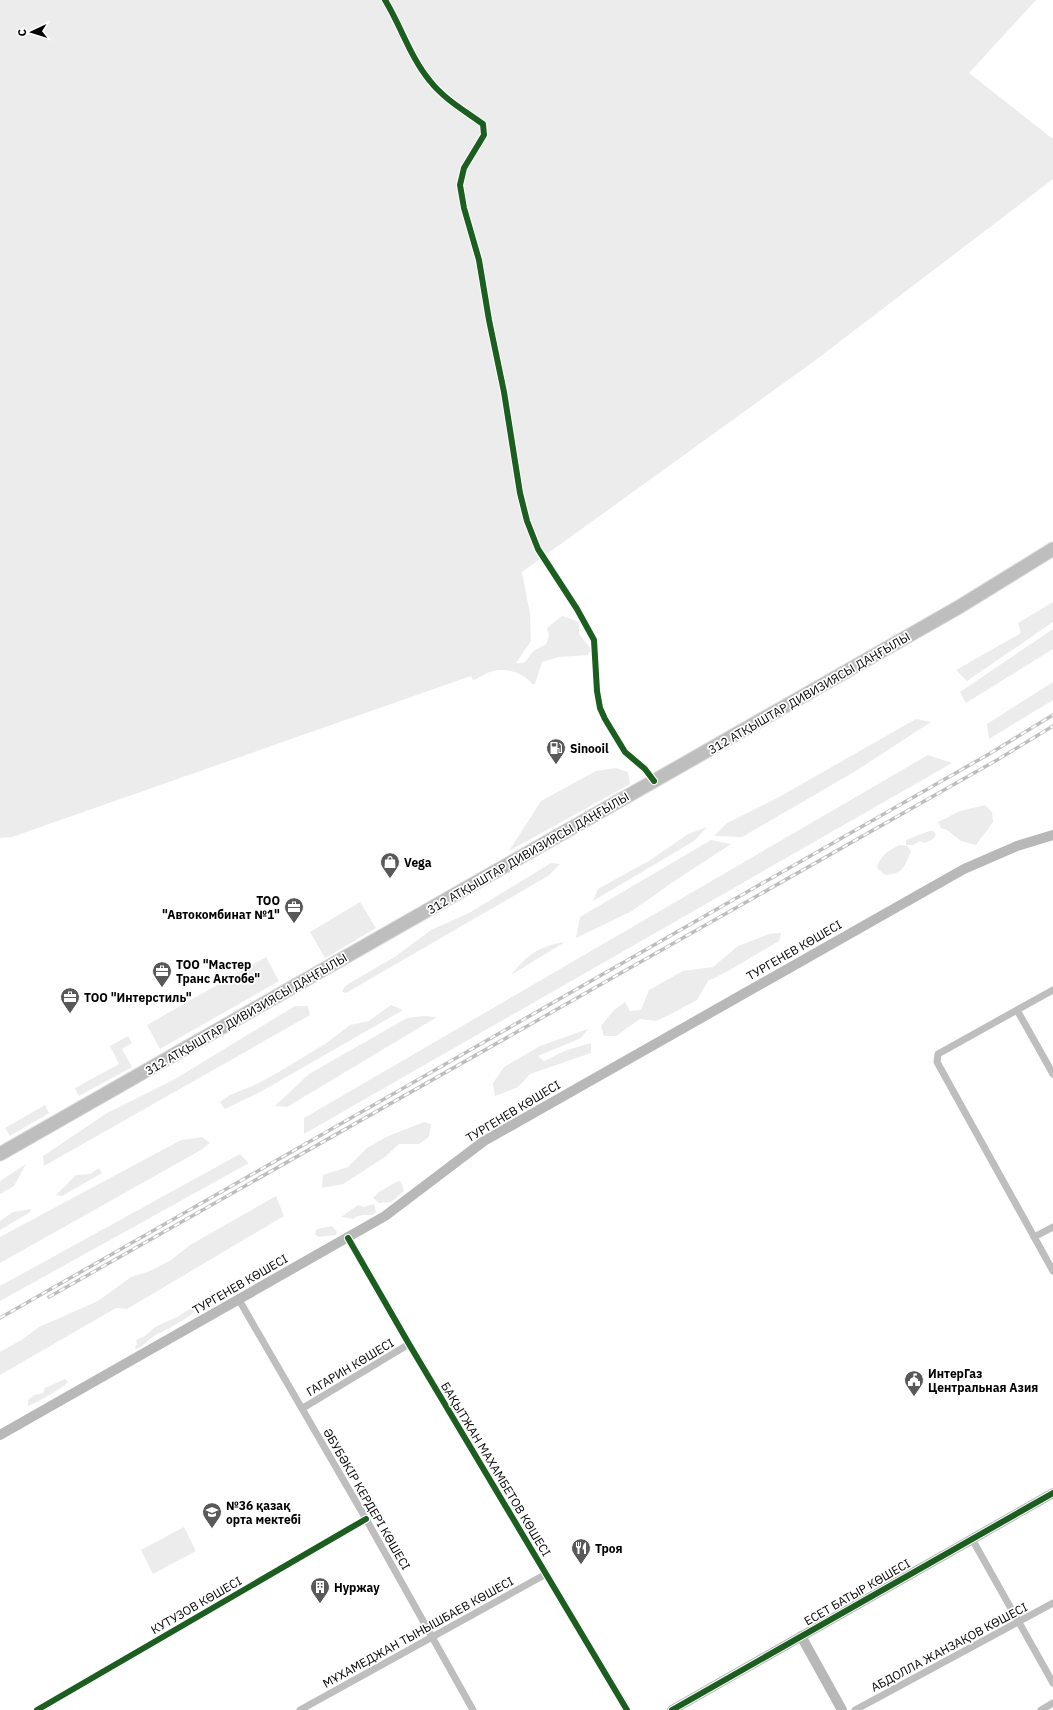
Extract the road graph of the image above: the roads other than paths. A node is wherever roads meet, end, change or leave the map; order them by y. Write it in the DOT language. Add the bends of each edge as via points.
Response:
graph roads {
  1 [pos="385,0"];
  2 [pos="1053,549"];
  3 [pos="654,781"];
  4 [pos="1053,835"];
  5 [pos="1053,990"];
  6 [pos="1017,1010"];
  7 [pos="1053,1074"];
  8 [pos="0,1154"];
  9 [pos="1053,1227"];
  10 [pos="1034,1237"];
  11 [pos="348,1238"];
  12 [pos="1053,1271"];
  13 [pos="239,1300"];
  14 [pos="409,1344"];
  15 [pos="303,1408"];
  16 [pos="0,1435"];
  17 [pos="1053,1493"];
  18 [pos="366,1518"];
  19 [pos="972,1539"];
  20 [pos="546,1574"];
  21 [pos="1053,1603"];
  22 [pos="1019,1622"];
  23 [pos="801,1636"];
  24 [pos="433,1637"];
  25 [pos="1053,1683"];
  26 [pos="1053,1703"];
  27 [pos="37,1710"];
  28 [pos="300,1710"];
  29 [pos="473,1710"];
  30 [pos="627,1710"];
  31 [pos="672,1710"];
  32 [pos="842,1710"];
  33 [pos="854,1710"];
  34 [pos="1042,1710"];
  1 -- 3 [label="street" via="430,82 448,100 483,124 484,135 464,168 460,185 479,260 527,522 538,549 594,640 597,691 605,719 625,752 645,769"];
  2 -- 3 [label="highway, 312 АТҚЫШТАР ДИВИЗИЯСЫ ДАҢҒЫЛЫ" via="958,607"];
  3 -- 8 [label="highway, 312 АТҚЫШТАР ДИВИЗИЯСЫ ДАҢҒЫЛЫ"];
  4 -- 11 [label="main road, ТУРГЕНЕВ КӨШЕСІ" via="1017,846 964,869 484,1141 385,1216"];
  5 -- 6 [label="street"];
  6 -- 7 [label="street"];
  6 -- 10 [label="street" via="938,1054 936,1058"];
  9 -- 10 [label="street"];
  10 -- 12 [label="street"];
  11 -- 13 [label="main road, ТУРГЕНЕВ КӨШЕСІ"];
  11 -- 14 [label="street, БАҚЫТЖАН МАХАМБЕТОВ КӨШЕСІ"];
  13 -- 15 [label="street, ӘБУБӘКІР КЕРДЕРІ КӨШЕСІ"];
  13 -- 16 [label="main road, ТУРГЕНЕВ КӨШЕСІ"];
  14 -- 15 [label="street, ГАГАРИН КӨШЕСІ"];
  14 -- 20 [label="street, БАҚЫТЖАН МАХАМБЕТОВ КӨШЕСІ"];
  15 -- 18 [label="street, ӘБУБӘКІР КЕРДЕРІ КӨШЕСІ"];
  17 -- 19 [label="main road, ЕСЕТ БАТЫР КӨШЕСІ"];
  18 -- 24 [label="street, ӘБУБӘКІР КЕРДЕРІ КӨШЕСІ"];
  18 -- 27 [label="street, КУТУЗОВ КӨШЕСІ"];
  19 -- 22 [label="street"];
  19 -- 23 [label="main road, ЕСЕТ БАТЫР КӨШЕСІ"];
  20 -- 24 [label="street, МҰХАМЕДЖАН ТЫНЫШБАЕВ КӨШЕСІ"];
  20 -- 30 [label="street, БАҚЫТЖАН МАХАМБЕТОВ КӨШЕСІ"];
  21 -- 22 [label="street, АБДОЛЛА ЖАНЗАҚОВ КӨШЕСІ"];
  22 -- 25 [label="street"];
  22 -- 33 [label="street, АБДОЛЛА ЖАНЗАҚОВ КӨШЕСІ"];
  23 -- 31 [label="main road, ЕСЕТ БАТЫР КӨШЕСІ"];
  23 -- 32 [label="main road"];
  24 -- 28 [label="street, МҰХАМЕДЖАН ТЫНЫШБАЕВ КӨШЕСІ"];
  24 -- 29 [label="street, ӘБУБӘКІР КЕРДЕРІ КӨШЕСІ"];
  26 -- 34 [label="street"];
}
